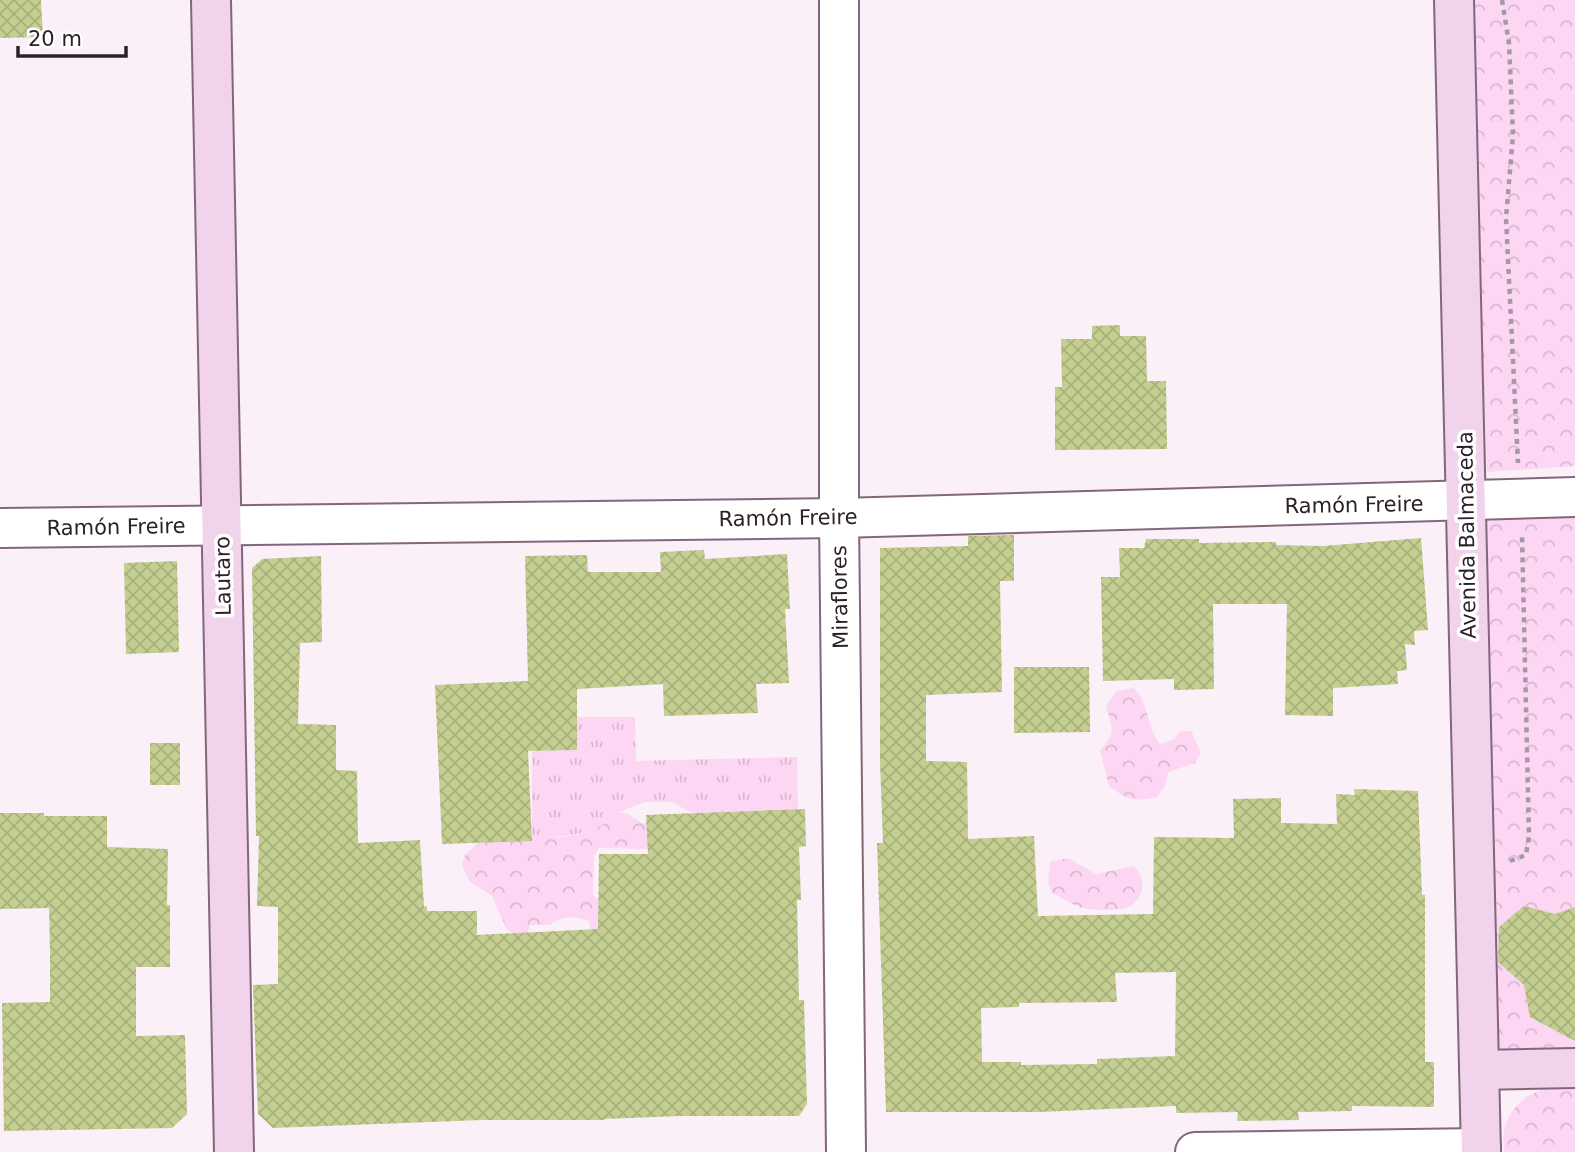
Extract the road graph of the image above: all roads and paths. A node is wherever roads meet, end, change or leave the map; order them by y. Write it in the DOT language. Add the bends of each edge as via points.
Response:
graph roads {
  1 [pos="211,0"];
  2 [pos="839,0"];
  3 [pos="1454,0"];
  4 [pos="1502,0"];
  5 [pos="1575,497"];
  6 [pos="1520,498"];
  7 [pos="1467,501"];
  8 [pos="839,518"];
  9 [pos="222,526"];
  10 [pos="0,528"];
  11 [pos="1529,828"];
  12 [pos="1575,1068"];
  13 [pos="1479,1070"];
  14 [pos="1481,1150"];
  15 [pos="234,1152"];
  16 [pos="846,1152"];
  17 [pos="1195,1152"];
  1 -- 9 [label="main road, Lautaro"];
  2 -- 8 [label="street, Miraflores"];
  3 -- 7 [label="main road, Avenida Balmaceda"];
  4 -- 6 [label="path" via="1513,135 1506,218"];
  5 -- 6 [label="street, Ramón Freire"];
  6 -- 7 [label="street, Ramón Freire"];
  6 -- 11 [label="path"];
  7 -- 8 [label="street, Ramón Freire"];
  7 -- 13 [label="main road, Avenida Balmaceda"];
  8 -- 9 [label="street, Ramón Freire"];
  8 -- 16 [label="street, Miraflores"];
  9 -- 10 [label="street, Ramón Freire"];
  9 -- 15 [label="main road, Lautaro"];
  12 -- 13 [label="main road"];
  13 -- 14 [label="main road, Avenida Balmaceda"];
  14 -- 17 [label="street"];
}
